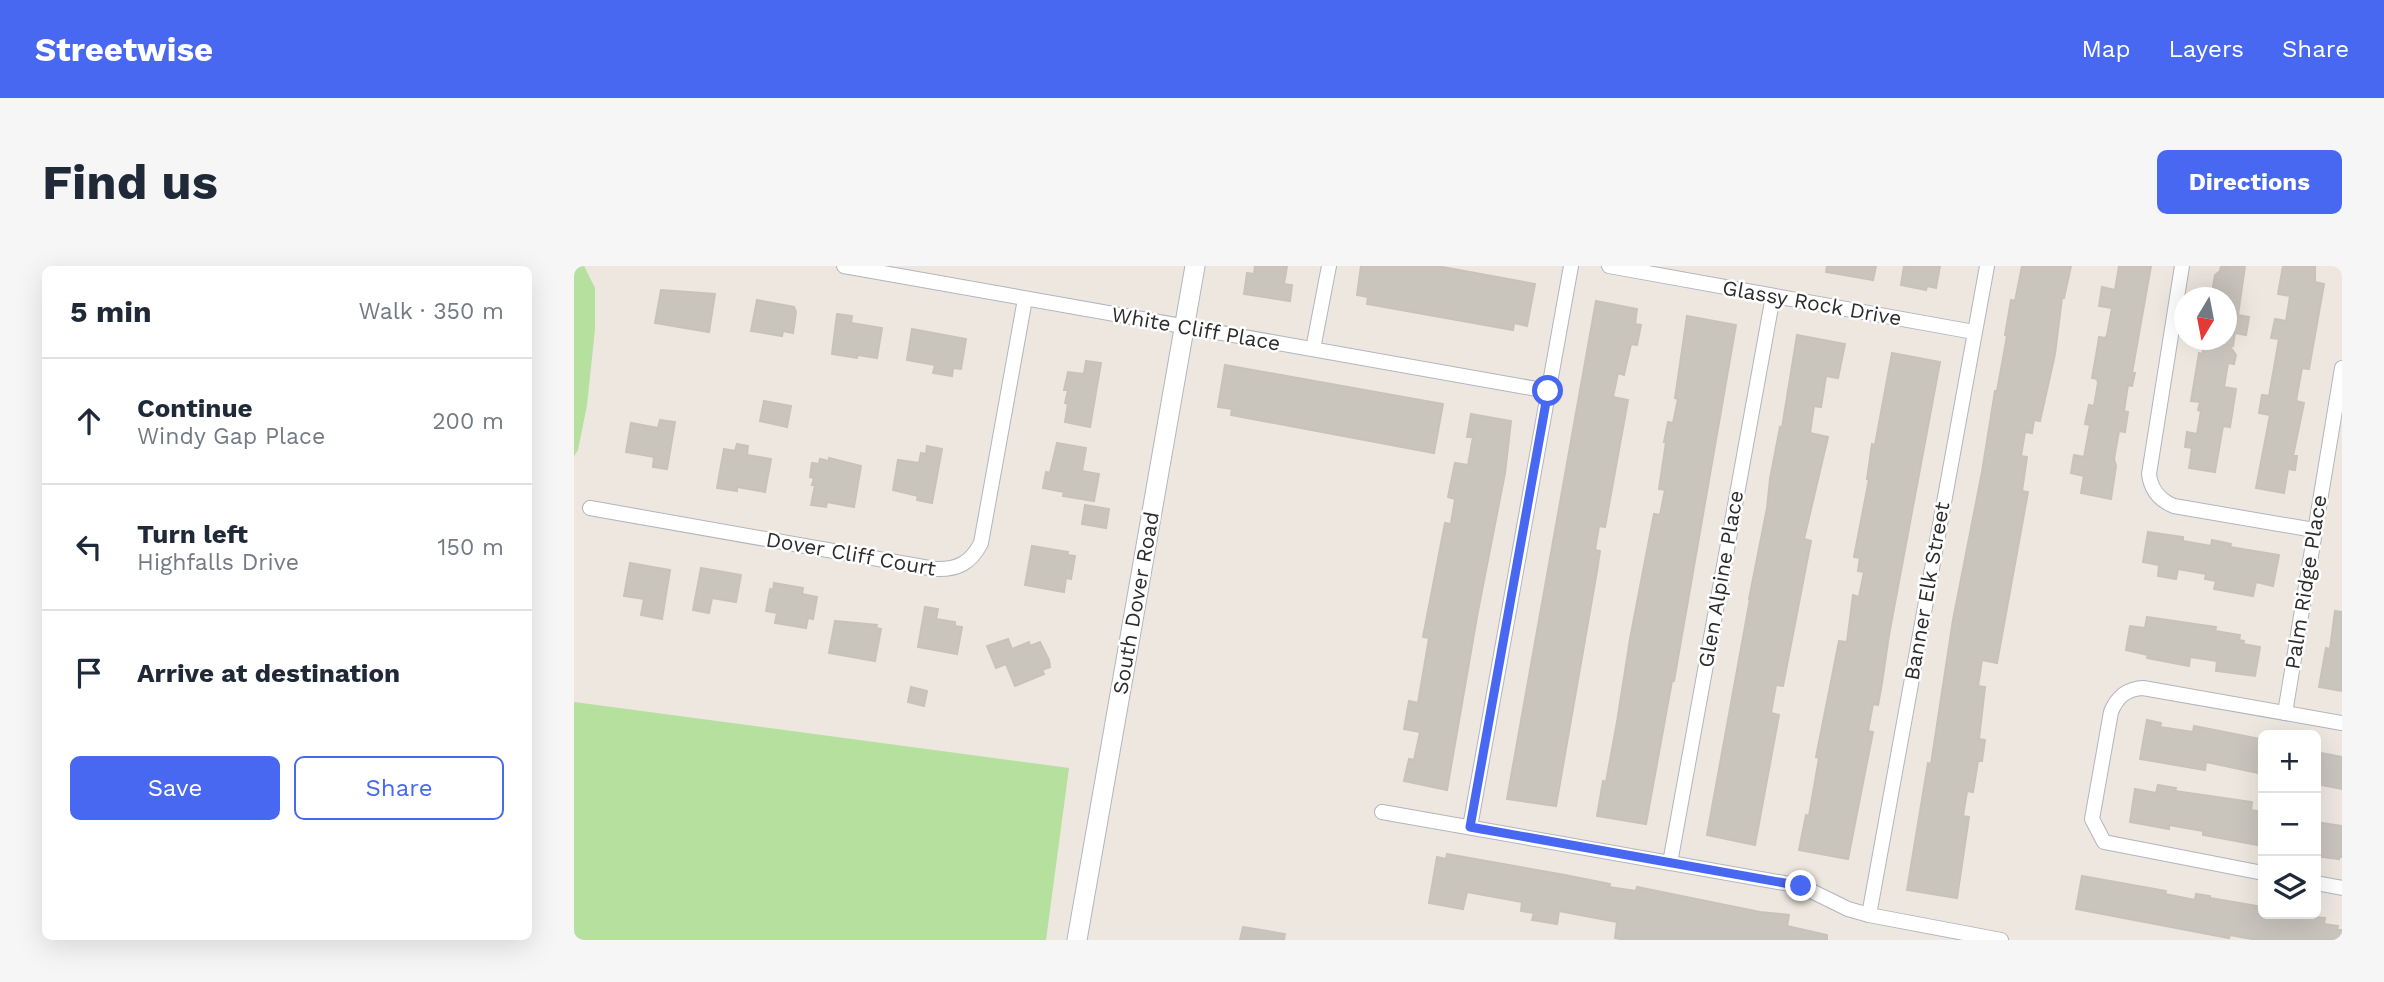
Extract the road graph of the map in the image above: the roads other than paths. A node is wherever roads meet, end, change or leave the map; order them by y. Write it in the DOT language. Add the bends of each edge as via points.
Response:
graph roads {
  1 [pos="844,266"];
  2 [pos="1195,266"];
  3 [pos="1329,266"];
  4 [pos="1571,266"];
  5 [pos="1609,266"];
  6 [pos="1987,266"];
  7 [pos="2182,266"];
  8 [pos="1773,296"];
  9 [pos="1025,299"];
  10 [pos="1185,327"];
  11 [pos="1975,332"];
  12 [pos="1313,349"];
  13 [pos="2342,368"];
  14 [pos="1548,391"];
  15 [pos="2339,404"];
  16 [pos="590,508"];
  17 [pos="2314,530"];
  18 [pos="2285,713"];
  19 [pos="2342,723"];
  20 [pos="1382,812"];
  21 [pos="1470,827"];
  22 [pos="1671,863"];
  23 [pos="2258,872"];
  24 [pos="2321,884"];
  25 [pos="2342,888"];
  26 [pos="1868,915"];
  27 [pos="1077,940"];
  28 [pos="2001,940"];
  1 -- 9 [label="street, White Cliff Place"];
  2 -- 10 [label="street, South Dover Road"];
  3 -- 12 [label="street"];
  4 -- 14 [label="street"];
  5 -- 8 [label="street, Glassy Rock Drive"];
  6 -- 11 [label="street, Banner Elk Street"];
  7 -- 17 [label="street" via="2149,474 2152,488 2174,506"];
  8 -- 11 [label="street, Glassy Rock Drive"];
  8 -- 22 [label="street, Glen Alpine Place"];
  9 -- 10 [label="street, White Cliff Place"];
  9 -- 16 [label="street, Dover Cliff Court" via="981,543 976,553 954,569"];
  10 -- 12 [label="street, White Cliff Place"];
  10 -- 27 [label="street, South Dover Road"];
  11 -- 26 [label="street, Banner Elk Street"];
  12 -- 14 [label="street, White Cliff Place"];
  13 -- 15 [label="street, Palm Ridge Place"];
  14 -- 21 [label="street"];
  15 -- 17 [label="street, Palm Ridge Place"];
  17 -- 18 [label="street, Palm Ridge Place"];
  18 -- 19 [label="street"];
  18 -- 23 [label="street" via="2143,688 2125,693 2111,712 2092,819 2104,842"];
  20 -- 21 [label="street"];
  21 -- 22 [label="street"];
  22 -- 26 [label="street" via="1801,886"];
  24 -- 25 [label="street"];
  26 -- 28 [label="street"];
}
